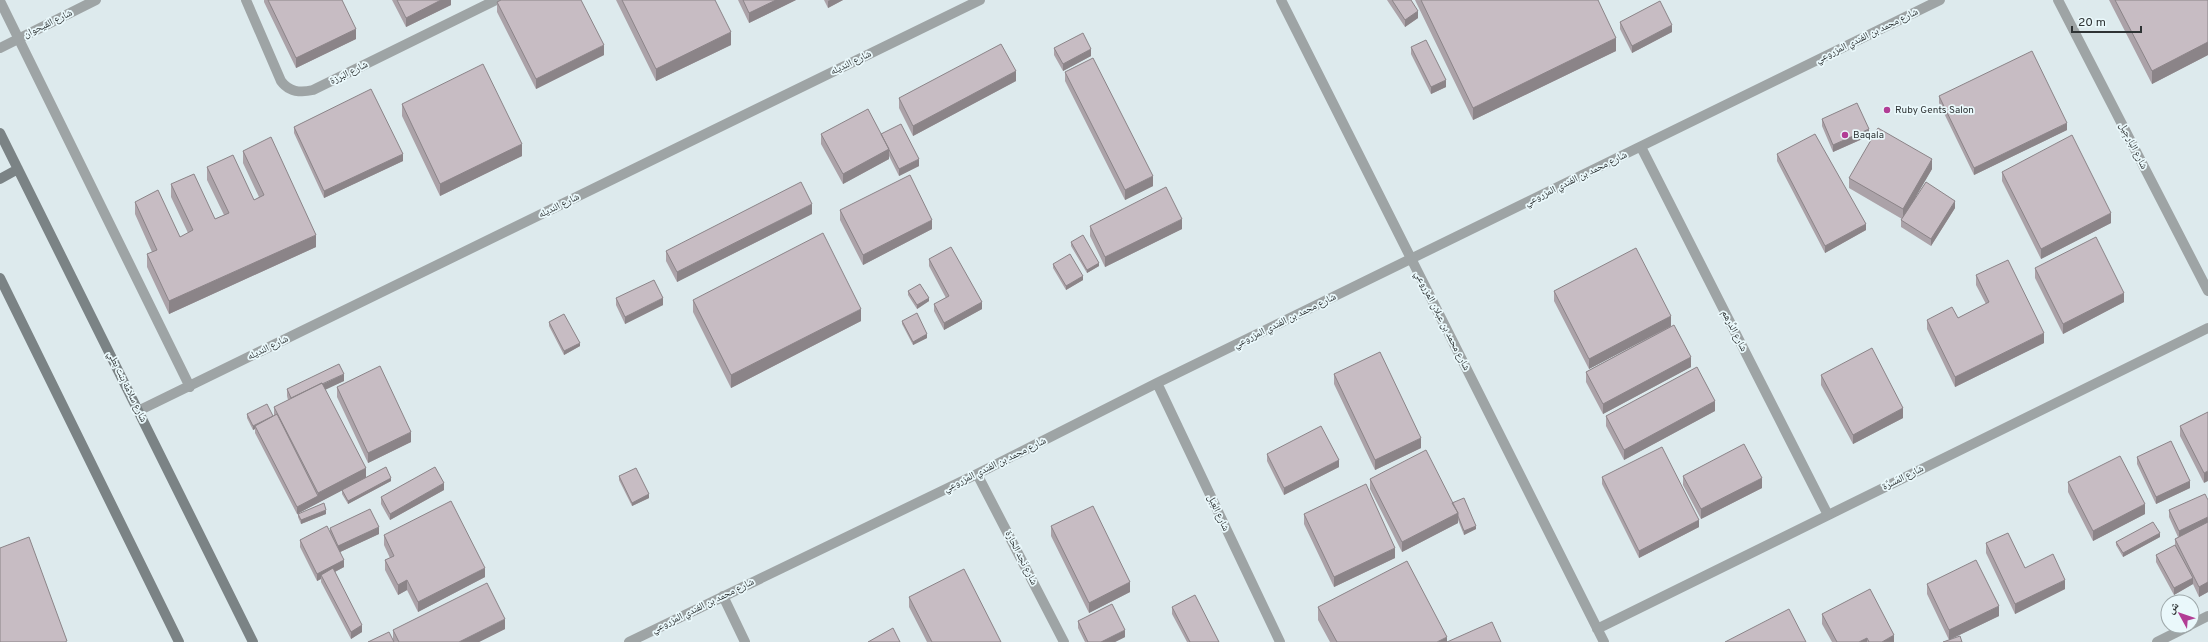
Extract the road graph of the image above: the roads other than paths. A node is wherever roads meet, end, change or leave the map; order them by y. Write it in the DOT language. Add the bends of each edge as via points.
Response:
graph roads {
  1 [pos="96,0"];
  2 [pos="246,0"];
  3 [pos="496,0"];
  4 [pos="980,0"];
  5 [pos="1281,0"];
  6 [pos="1940,0"];
  7 [pos="2058,0"];
  8 [pos="0,1"];
  9 [pos="18,38"];
  10 [pos="0,48"];
  11 [pos="0,133"];
  12 [pos="1640,147"];
  13 [pos="18,169"];
  14 [pos="0,178"];
  15 [pos="1411,259"];
  16 [pos="0,278"];
  17 [pos="2208,291"];
  18 [pos="2208,328"];
  19 [pos="1157,383"];
  20 [pos="190,386"];
  21 [pos="138,411"];
  22 [pos="977,474"];
  23 [pos="1828,515"];
  24 [pos="723,596"];
  25 [pos="1597,629"];
  26 [pos="2173,634"];
  27 [pos="179,642"];
  28 [pos="253,642"];
  29 [pos="629,642"];
  30 [pos="745,642"];
  31 [pos="1064,642"];
  32 [pos="1280,642"];
  33 [pos="1604,642"];
  34 [pos="2157,642"];
  1 -- 9 [label="street, شارع القيحوان"];
  2 -- 3 [label="street, شارع البَرزة" via="281,80 286,87 304,92 313,90"];
  4 -- 20 [label="street, شارع النديله"];
  5 -- 15 [label="street, شارع محمد بن عبلان المزروعي"];
  6 -- 12 [label="street, شارع محمد بن الفندي المزروعي"];
  7 -- 17 [label="street, شارع البارجِيل"];
  8 -- 9 [label="street"];
  9 -- 10 [label="street, شارع القيحوان"];
  9 -- 20 [label="street"];
  11 -- 13 [label="main road, شارع سلامة بنت بطي"];
  12 -- 15 [label="street, شارع محمد بن الفندي المزروعي"];
  12 -- 23 [label="street, شارع الدِّرهم"];
  13 -- 14 [label="main road"];
  13 -- 21 [label="main road, شارع سلامة بنت بطي"];
  15 -- 19 [label="street, شارع محمد بن الفندي المزروعي"];
  15 -- 25 [label="street, شارع محمد بن عبلان المزروعي"];
  16 -- 27 [label="main road"];
  18 -- 23 [label="street, شارع المَسرَّة"];
  19 -- 22 [label="street, شارع محمد بن الفندي المزروعي"];
  19 -- 32 [label="street, شارع العِبَل"];
  20 -- 21 [label="street, شارع النديله"];
  21 -- 28 [label="main road, شارع سلامة بنت بطي"];
  22 -- 24 [label="street, شارع محمد بن الفندي المزروعي"];
  22 -- 31 [label="street, شارع نَجد الحارة"];
  23 -- 25 [label="street, شارع المَسرَّة"];
  24 -- 29 [label="street, شارع محمد بن الفندي المزروعي"];
  24 -- 30 [label="street"];
  25 -- 33 [label="street, شارع محمد بن عبلان المزروعي"];
  26 -- 34 [label="street"];
}
